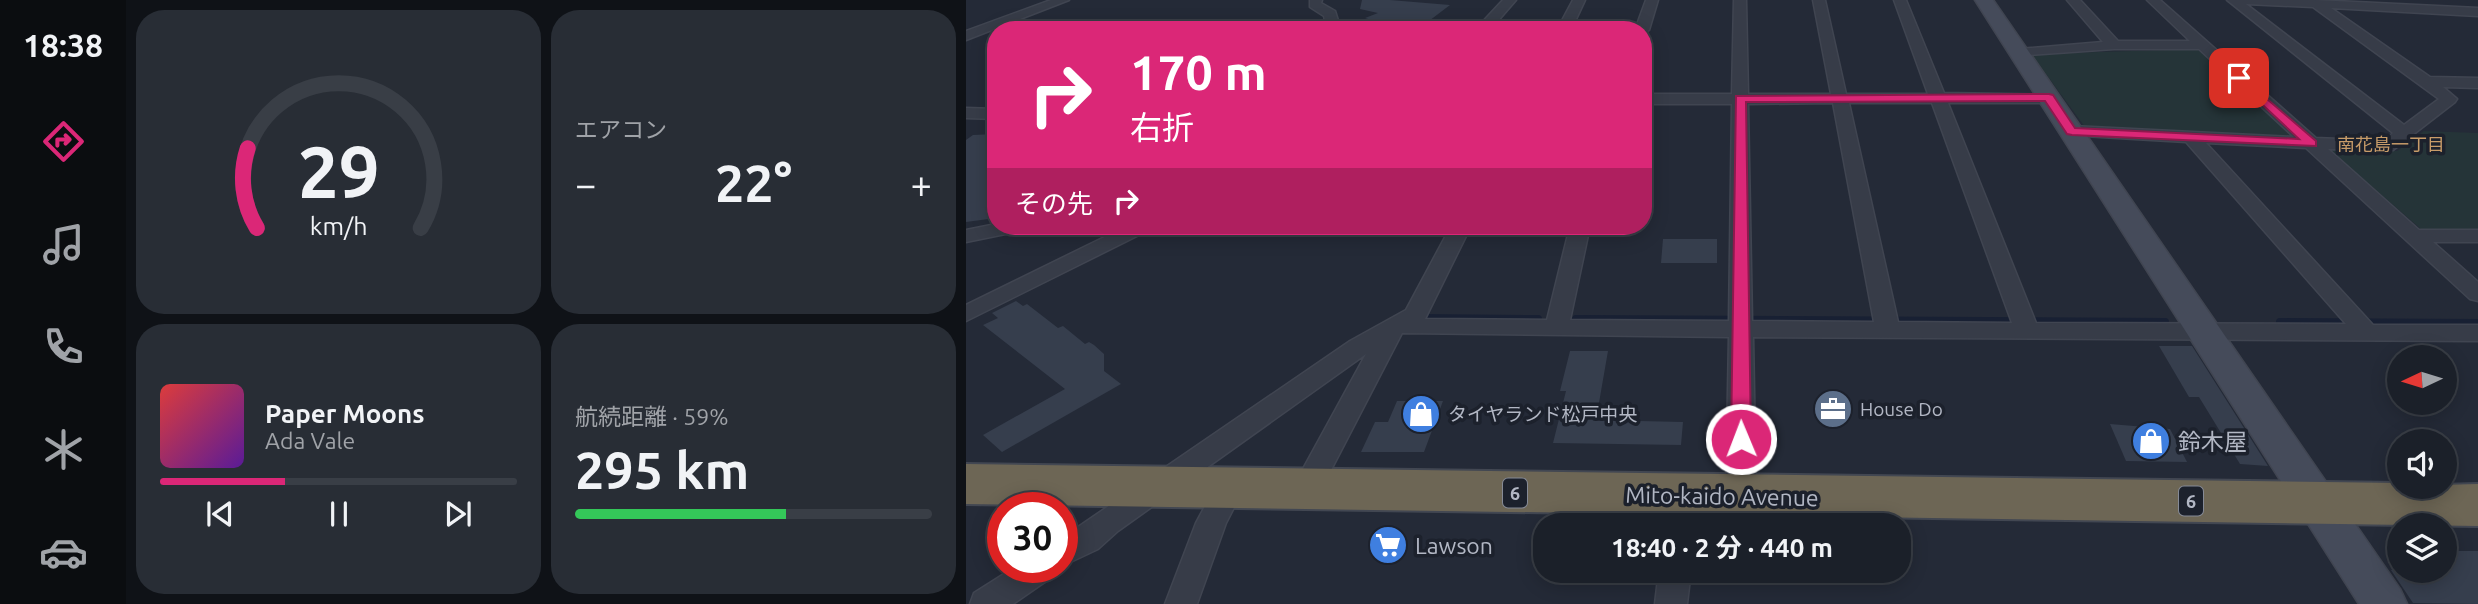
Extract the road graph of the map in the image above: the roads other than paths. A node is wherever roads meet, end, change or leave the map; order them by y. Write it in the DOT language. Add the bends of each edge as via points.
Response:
graph roads {
  1 [pos="1063,0"];
  2 [pos="1316,0"];
  3 [pos="1510,0"];
  4 [pos="1579,0"];
  5 [pos="1652,0"];
  6 [pos="1740,0"];
  7 [pos="1819,0"];
  8 [pos="1900,0"];
  9 [pos="1984,0"];
  10 [pos="2073,0"];
  11 [pos="2153,0"];
  12 [pos="2233,0"];
  13 [pos="2240,0"];
  14 [pos="2447,0"];
  15 [pos="2280,1"];
  16 [pos="2316,4"];
  17 [pos="2463,12"];
  18 [pos="2478,12"];
  19 [pos="1006,21"];
  20 [pos="1332,21"];
  21 [pos="1490,21"];
  22 [pos="1568,21"];
  23 [pos="1645,21"];
  24 [pos="2478,23"];
  25 [pos="987,28"];
  26 [pos="966,36"];
  27 [pos="2113,45"];
  28 [pos="2203,46"];
  29 [pos="2019,53"];
  30 [pos="2426,82"];
  31 [pos="2478,83"];
  32 [pos="1937,98"];
  33 [pos="2049,98"];
  34 [pos="1652,99"];
  35 [pos="1740,99"];
  36 [pos="1839,99"];
  37 [pos="966,113"];
  38 [pos="987,114"];
  39 [pos="2072,131"];
  40 [pos="2402,132"];
  41 [pos="2192,138"];
  42 [pos="2311,143"];
  43 [pos="987,229"];
  44 [pos="987,231"];
  45 [pos="966,235"];
  46 [pos="1124,235"];
  47 [pos="1456,235"];
  48 [pos="1578,235"];
  49 [pos="2414,236"];
  50 [pos="2478,236"];
  51 [pos="2478,294"];
  52 [pos="966,314"];
  53 [pos="1415,315"];
  54 [pos="1557,327"];
  55 [pos="1391,330"];
  56 [pos="1739,330"];
  57 [pos="1888,331"];
  58 [pos="2027,331"];
  59 [pos="2202,331"];
  60 [pos="2367,332"];
  61 [pos="2478,333"];
  62 [pos="966,484"];
  63 [pos="1158,487"];
  64 [pos="1229,488"];
  65 [pos="1307,489"];
  66 [pos="1741,496"];
  67 [pos="2317,503"];
  68 [pos="2478,505"];
  69 [pos="1681,510"];
  70 [pos="1078,545"];
  71 [pos="1017,583"];
  72 [pos="1673,583"];
  73 [pos="986,604"];
  74 [pos="1181,604"];
  75 [pos="1671,604"];
  76 [pos="2384,604"];
  1 -- 19 [label="street"];
  2 -- 20 [label="street" via="1314,4 1330,14"];
  3 -- 21 [label="street"];
  4 -- 22 [label="street"];
  5 -- 23 [label="street"];
  6 -- 35 [label="street"];
  7 -- 36 [label="street"];
  8 -- 32 [label="street"];
  9 -- 29 [label="street"];
  10 -- 27 [label="street"];
  11 -- 28 [label="street"];
  12 -- 40 [label="street"];
  13 -- 15 [label="street"];
  14 -- 17 [label="street"];
  15 -- 16 [label="street"];
  16 -- 17 [label="street"];
  16 -- 30 [label="street"];
  17 -- 18 [label="street"];
  17 -- 24 [label="street"];
  25 -- 26 [label="street"];
  27 -- 28 [label="street"];
  27 -- 29 [label="street"];
  28 -- 42 [label="street"];
  29 -- 33 [label="street"];
  30 -- 31 [label="street"];
  30 -- 40 [label="street" via="2449,99"];
  32 -- 33 [label="street"];
  32 -- 36 [label="street"];
  32 -- 58 [label="street"];
  33 -- 39 [label="street"];
  34 -- 35 [label="street"];
  35 -- 36 [label="street"];
  35 -- 56 [label="street"];
  36 -- 57 [label="street"];
  37 -- 38 [label="street"];
  39 -- 41 [label="street"];
  39 -- 59 [label="street"];
  40 -- 42 [label="street" via="2387,146"];
  41 -- 42 [label="street"];
  41 -- 60 [label="street"];
  42 -- 49 [label="street"];
  43 -- 45 [label="street"];
  44 -- 45 [label="street"];
  46 -- 52 [label="street"];
  47 -- 53 [label="street"];
  48 -- 54 [label="street"];
  49 -- 50 [label="street"];
  49 -- 51 [label="street"];
  53 -- 54 [label="street" via="1409,327"];
  53 -- 55 [label="street"];
  54 -- 56 [label="street"];
  55 -- 63 [label="street" via="1359,347"];
  55 -- 65 [label="street"];
  56 -- 57 [label="street"];
  56 -- 66 [label="street"];
  57 -- 58 [label="street"];
  58 -- 59 [label="street"];
  59 -- 60 [label="street"];
  59 -- 67 [label="street"];
  60 -- 61 [label="street"];
  62 -- 63 [label="highway, Mito-kaido Avenue / 6"];
  63 -- 64 [label="highway, Mito-kaido Avenue / 6"];
  63 -- 70 [label="street"];
  64 -- 65 [label="highway, Mito-kaido Avenue / 6"];
  64 -- 74 [label="street"];
  65 -- 69 [label="highway, Mito-kaido Avenue / 6"];
  66 -- 67 [label="highway, Mito-kaido Avenue / 6"];
  66 -- 69 [label="highway, Mito-kaido Avenue / 6"];
  67 -- 68 [label="highway, Mito-kaido Avenue / 6"];
  67 -- 76 [label="street"];
  71 -- 73 [label="street"];
  72 -- 75 [label="street"];
}
